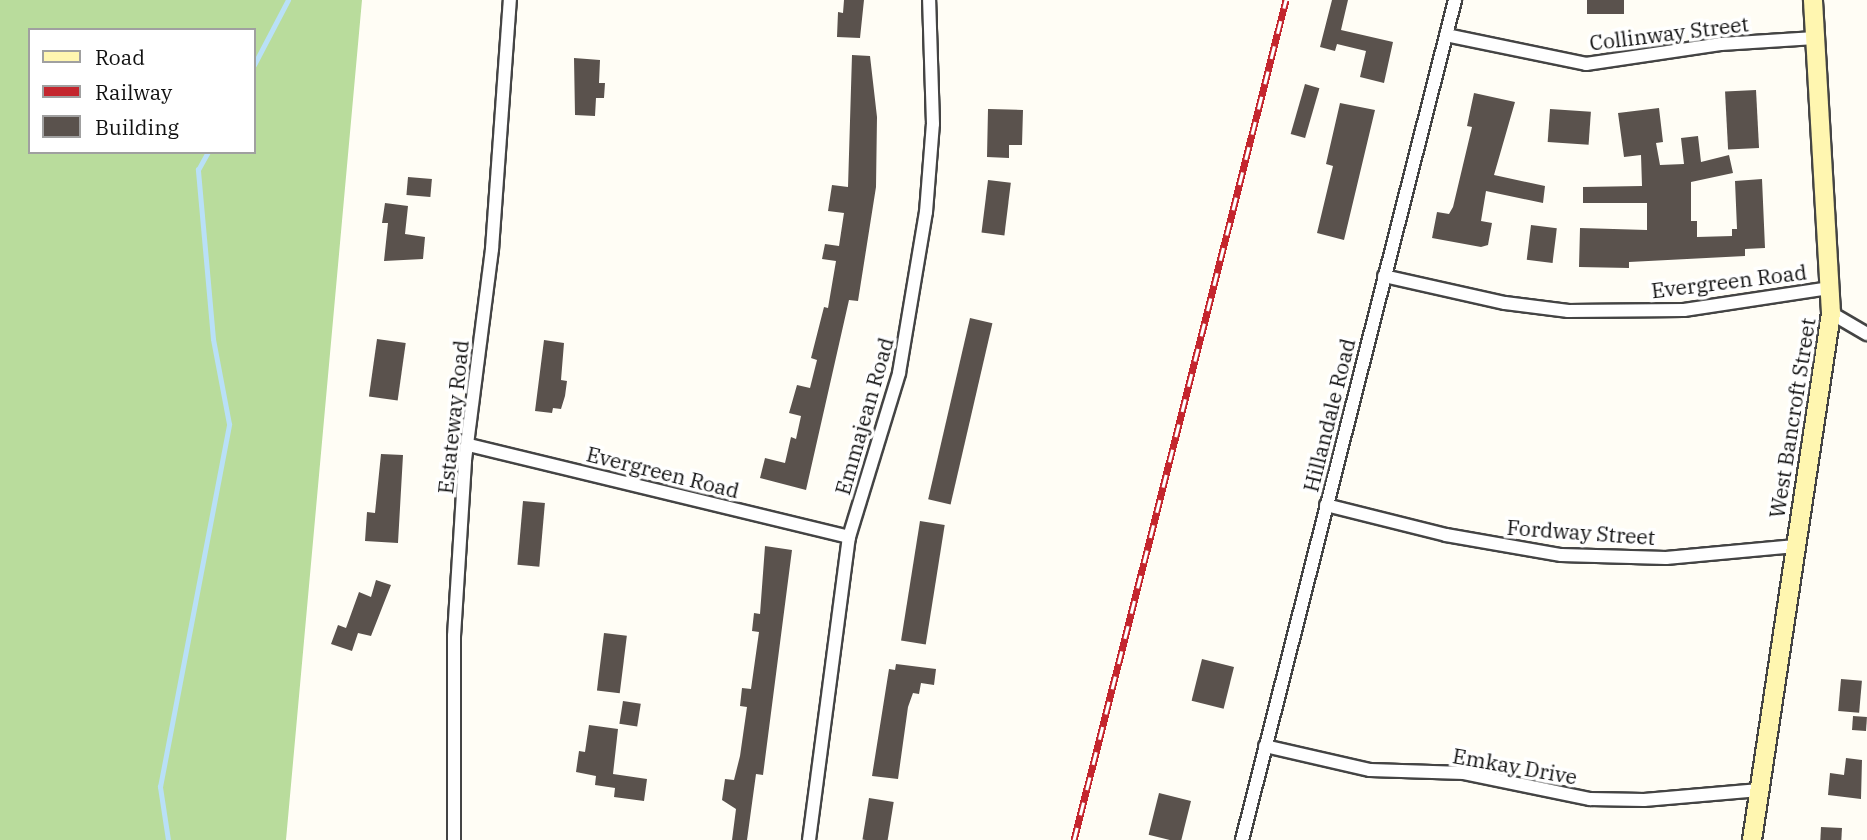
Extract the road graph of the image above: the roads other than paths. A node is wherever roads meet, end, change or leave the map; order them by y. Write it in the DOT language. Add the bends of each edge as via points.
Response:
graph roads {
  1 [pos="510,0"];
  2 [pos="929,0"];
  3 [pos="1455,0"];
  4 [pos="1812,0"];
  5 [pos="1446,35"];
  6 [pos="1815,38"];
  7 [pos="1384,276"];
  8 [pos="1830,288"];
  9 [pos="1831,313"];
  10 [pos="1867,334"];
  11 [pos="469,445"];
  12 [pos="1326,505"];
  13 [pos="849,537"];
  14 [pos="1795,547"];
  15 [pos="1265,746"];
  16 [pos="1760,790"];
  17 [pos="454,840"];
  18 [pos="809,840"];
  19 [pos="1242,840"];
  20 [pos="1752,840"];
  1 -- 11 [label="street, Estateway Road" via="497,186"];
  2 -- 13 [label="street, Emmajean Road" via="933,124 912,313 899,373"];
  3 -- 5 [label="street, Hillandale Road"];
  4 -- 6 [label="main road, West Bancroft Street"];
  5 -- 6 [label="street, Collinway Street" via="1586,64 1721,44"];
  5 -- 7 [label="street, Hillandale Road"];
  6 -- 8 [label="main road, West Bancroft Street"];
  7 -- 8 [label="street, Evergreen Road" via="1505,303 1568,311 1684,310"];
  7 -- 12 [label="street, Hillandale Road"];
  8 -- 9 [label="main road, West Bancroft Street"];
  9 -- 10 [label="street"];
  9 -- 14 [label="main road, West Bancroft Street"];
  11 -- 13 [label="street, Evergreen Road"];
  11 -- 17 [label="street, Estateway Road" via="454,640"];
  12 -- 14 [label="street, Fordway Street" via="1459,538 1561,555 1667,558"];
  12 -- 15 [label="street, Hillandale Road"];
  13 -- 18 [label="street, Emmajean Road"];
  14 -- 16 [label="main road, West Bancroft Street"];
  15 -- 16 [label="street, Emkay Drive" via="1370,770 1464,773 1590,799 1644,800"];
  15 -- 19 [label="street, Hillandale Road"];
  16 -- 20 [label="main road, West Bancroft Street"];
}
